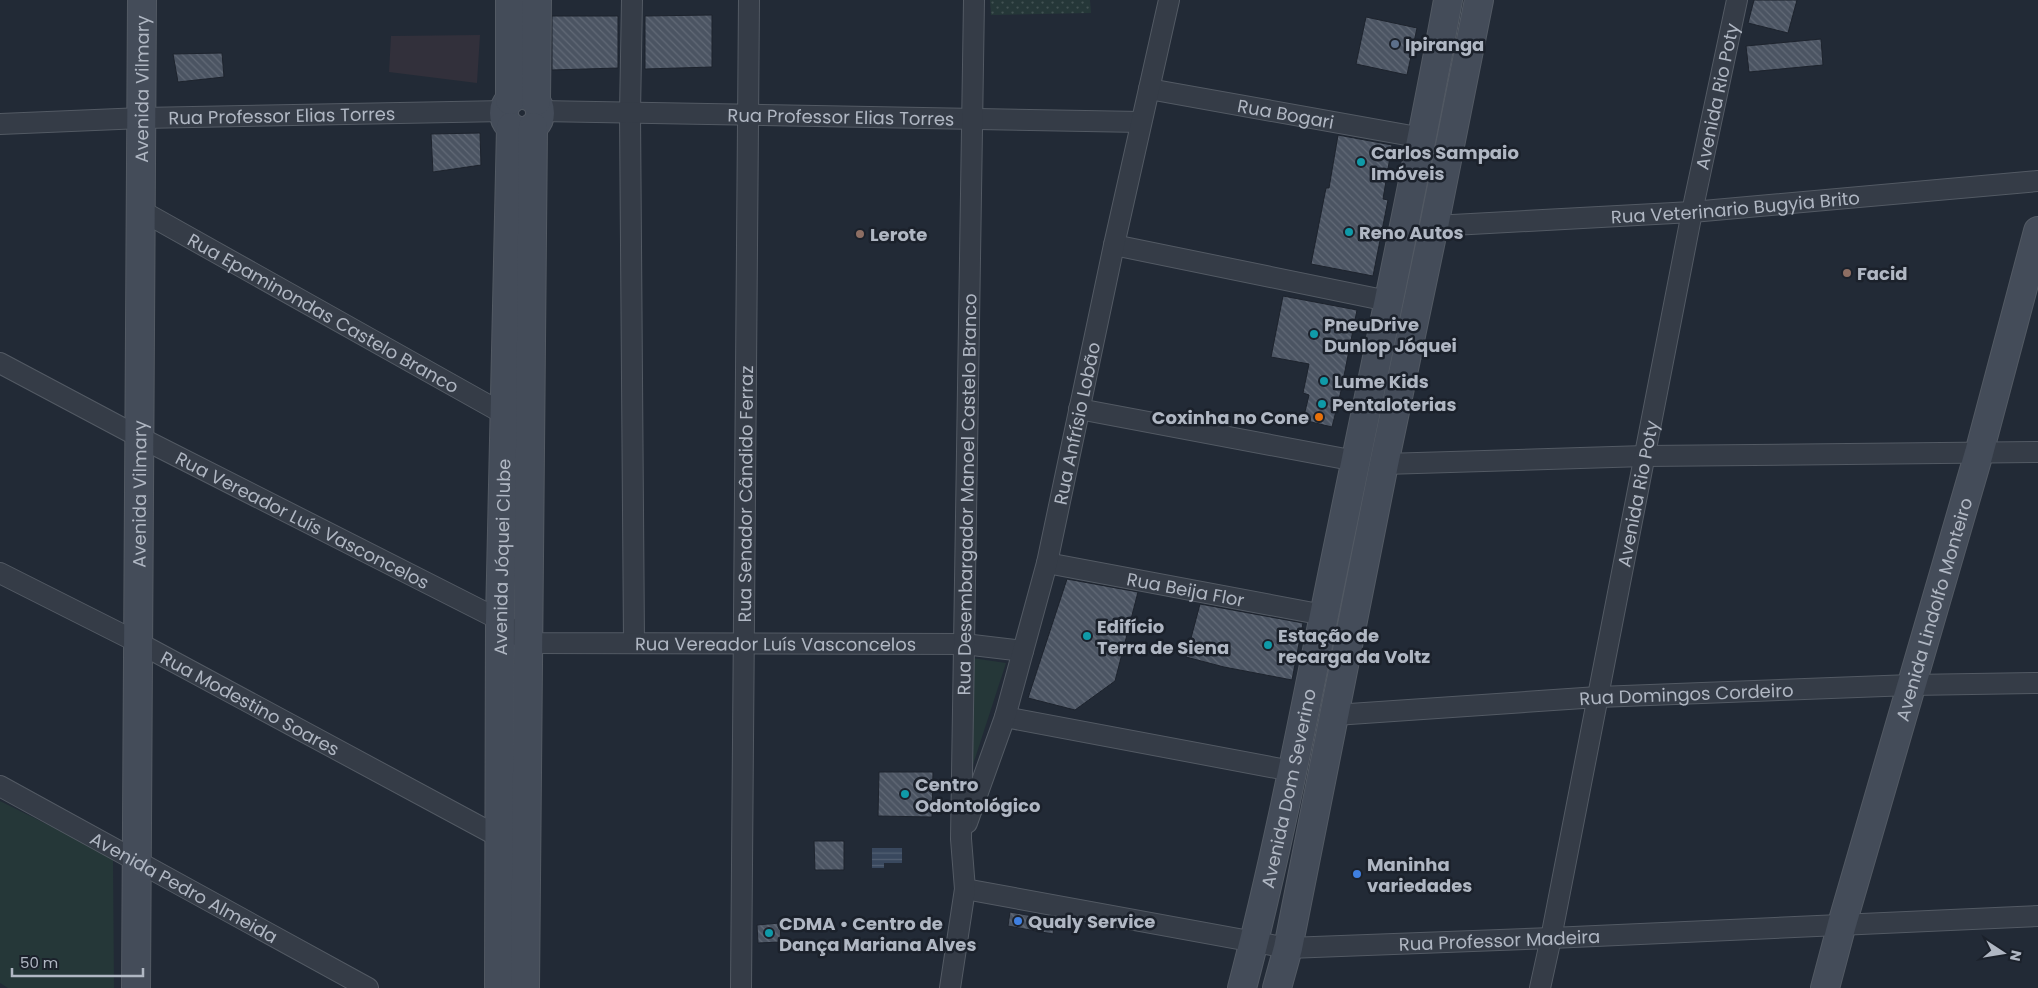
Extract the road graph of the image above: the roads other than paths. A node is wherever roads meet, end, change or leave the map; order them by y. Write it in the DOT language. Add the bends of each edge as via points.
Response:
graph roads {
  1 [pos="142,0"];
  2 [pos="510,0"];
  3 [pos="537,0"];
  4 [pos="632,0"];
  5 [pos="749,0"];
  6 [pos="974,0"];
  7 [pos="1169,0"];
  8 [pos="1448,0"];
  9 [pos="1479,0"];
  10 [pos="1737,0"];
  11 [pos="1149,88"];
  12 [pos="522,113"];
  13 [pos="630,113"];
  14 [pos="747,115"];
  15 [pos="142,118"];
  16 [pos="972,119"];
  17 [pos="1141,122"];
  18 [pos="0,124"];
  19 [pos="1423,138"];
  20 [pos="2038,181"];
  21 [pos="142,211"];
  22 [pos="1692,212"];
  23 [pos="1434,226"];
  24 [pos="2038,231"];
  25 [pos="1114,245"];
  26 [pos="1388,301"];
  27 [pos="0,363"];
  28 [pos="1080,409"];
  29 [pos="504,414"];
  30 [pos="141,438"];
  31 [pos="2038,452"];
  32 [pos="1978,453"];
  33 [pos="1645,456"];
  34 [pos="1356,461"];
  35 [pos="1384,464"];
  36 [pos="1047,563"];
  37 [pos="0,573"];
  38 [pos="1324,615"];
  39 [pos="500,620"];
  40 [pos="528,642"];
  41 [pos="139,643"];
  42 [pos="634,643"];
  43 [pos="745,643"];
  44 [pos="964,644"];
  45 [pos="1023,651"];
  46 [pos="2038,683"];
  47 [pos="1911,685"];
  48 [pos="1598,697"];
  49 [pos="1335,715"];
  50 [pos="1005,717"];
  51 [pos="1292,771"];
  52 [pos="0,786"];
  53 [pos="501,838"];
  54 [pos="962,839"];
  55 [pos="135,859"];
  56 [pos="965,889"];
  57 [pos="2038,916"];
  58 [pos="1842,924"];
  59 [pos="1551,938"];
  60 [pos="1254,941"];
  61 [pos="1288,948"];
  62 [pos="136,988"];
  63 [pos="368,988"];
  64 [pos="499,988"];
  65 [pos="524,988"];
  66 [pos="741,988"];
  67 [pos="950,988"];
  68 [pos="1242,988"];
  69 [pos="1277,988"];
  70 [pos="1540,988"];
  71 [pos="1825,988"];
  1 -- 15 [label="main road, Avenida Vilmary"];
  2 -- 12 [label="main road, Avenida Jóquei Clube"];
  3 -- 12 [label="main road, Avenida Jóquei Clube"];
  4 -- 13 [label="street"];
  5 -- 14 [label="street, Rua Senador Cândido Ferraz"];
  6 -- 16 [label="street, Rua Desembargador Manoel Castelo Branco"];
  7 -- 11 [label="street, Rua Anfrísio Lobão"];
  8 -- 19 [label="main road, Avenida Dom Severino"];
  9 -- 23 [label="main road, Avenida Dom Severino"];
  10 -- 22 [label="street, Avenida Rio Poty"];
  11 -- 17 [label="street, Rua Anfrísio Lobão"];
  11 -- 19 [label="street, Rua Bogari"];
  12 -- 13 [label="street, Rua Professor Elias Torres"];
  12 -- 15 [label="street, Rua Professor Elias Torres"];
  12 -- 29 [label="main road, Avenida Jóquei Clube"];
  12 -- 40 [label="main road, Avenida Jóquei Clube"];
  13 -- 14 [label="street, Rua Professor Elias Torres"];
  13 -- 42 [label="street"];
  14 -- 16 [label="street, Rua Professor Elias Torres"];
  14 -- 43 [label="street, Rua Senador Cândido Ferraz"];
  15 -- 18 [label="street, Rua Professor Elias Torres"];
  15 -- 21 [label="main road, Avenida Vilmary"];
  16 -- 17 [label="street, Rua Professor Elias Torres"];
  16 -- 44 [label="street, Rua Desembargador Manoel Castelo Branco"];
  17 -- 25 [label="street, Rua Anfrísio Lobão"];
  19 -- 26 [label="main road, Avenida Dom Severino"];
  20 -- 22 [label="street, Rua Veterinario Bugyia Brito"];
  21 -- 29 [label="street, Rua Epaminondas Castelo Branco"];
  21 -- 30 [label="main road, Avenida Vilmary"];
  22 -- 23 [label="street, Rua Veterinario Bugyia Brito"];
  22 -- 33 [label="street, Avenida Rio Poty"];
  23 -- 35 [label="main road, Avenida Dom Severino"];
  24 -- 32 [label="main road, Avenida Lindolfo Monteiro"];
  25 -- 26 [label="street"];
  25 -- 28 [label="street, Rua Anfrísio Lobão"];
  26 -- 34 [label="main road, Avenida Dom Severino"];
  27 -- 30 [label="street, Rua Vereador Luís Vasconcelos"];
  28 -- 34 [label="street"];
  28 -- 36 [label="street, Rua Anfrísio Lobão"];
  29 -- 39 [label="main road, Avenida Jóquei Clube"];
  30 -- 39 [label="street, Rua Vereador Luís Vasconcelos"];
  30 -- 41 [label="main road, Avenida Vilmary"];
  31 -- 32 [label="street"];
  32 -- 33 [label="street"];
  32 -- 47 [label="main road, Avenida Lindolfo Monteiro"];
  33 -- 35 [label="street"];
  33 -- 48 [label="street, Avenida Rio Poty"];
  34 -- 38 [label="main road, Avenida Dom Severino"];
  35 -- 49 [label="main road, Avenida Dom Severino"];
  36 -- 38 [label="street, Rua Beija Flor"];
  36 -- 45 [label="street, Rua Anfrísio Lobão"];
  37 -- 41 [label="street, Rua Modestino Soares"];
  38 -- 51 [label="main road, Avenida Dom Severino"];
  39 -- 40 [label="street, Rua Vereador Luís Vasconcelos"];
  39 -- 53 [label="main road, Avenida Jóquei Clube"];
  40 -- 42 [label="street, Rua Vereador Luís Vasconcelos"];
  40 -- 65 [label="main road, Avenida Jóquei Clube"];
  41 -- 53 [label="street, Rua Modestino Soares"];
  41 -- 55 [label="main road, Avenida Vilmary"];
  42 -- 43 [label="street, Rua Vereador Luís Vasconcelos"];
  43 -- 44 [label="street, Rua Vereador Luís Vasconcelos"];
  43 -- 66 [label="street, Rua Senador Cândido Ferraz"];
  44 -- 45 [label="street, Rua Vereador Luís Vasconcelos"];
  44 -- 54 [label="street, Rua Desembargador Manoel Castelo Branco"];
  45 -- 50 [label="street, Rua Anfrísio Lobão"];
  46 -- 47 [label="street, Rua Domingos Cordeiro"];
  47 -- 48 [label="street, Rua Domingos Cordeiro"];
  47 -- 58 [label="main road, Avenida Lindolfo Monteiro"];
  48 -- 49 [label="street, Rua Domingos Cordeiro"];
  48 -- 59 [label="street, Avenida Rio Poty"];
  49 -- 61 [label="main road, Avenida Dom Severino"];
  50 -- 51 [label="street"];
  50 -- 54 [label="street, Rua Anfrísio Lobão"];
  51 -- 60 [label="main road, Avenida Dom Severino"];
  52 -- 55 [label="street, Avenida Pedro Almeida"];
  53 -- 64 [label="main road, Avenida Jóquei Clube"];
  54 -- 56 [label="street, Rua Desembargador Manoel Castelo Branco"];
  55 -- 62 [label="main road, Avenida Vilmary"];
  55 -- 63 [label="street, Avenida Pedro Almeida"];
  56 -- 60 [label="street, Rua Professor Madeira"];
  56 -- 67 [label="street, Rua Desembargador Manoel Castelo Branco"];
  57 -- 58 [label="street, Rua Professor Madeira"];
  58 -- 59 [label="street, Rua Professor Madeira"];
  58 -- 71 [label="main road, Avenida Lindolfo Monteiro"];
  59 -- 61 [label="street, Rua Professor Madeira"];
  59 -- 70 [label="street, Avenida Rio Poty"];
  60 -- 61 [label="street, Rua Professor Madeira"];
  60 -- 68 [label="main road, Avenida Dom Severino"];
  61 -- 69 [label="main road, Avenida Dom Severino"];
}
